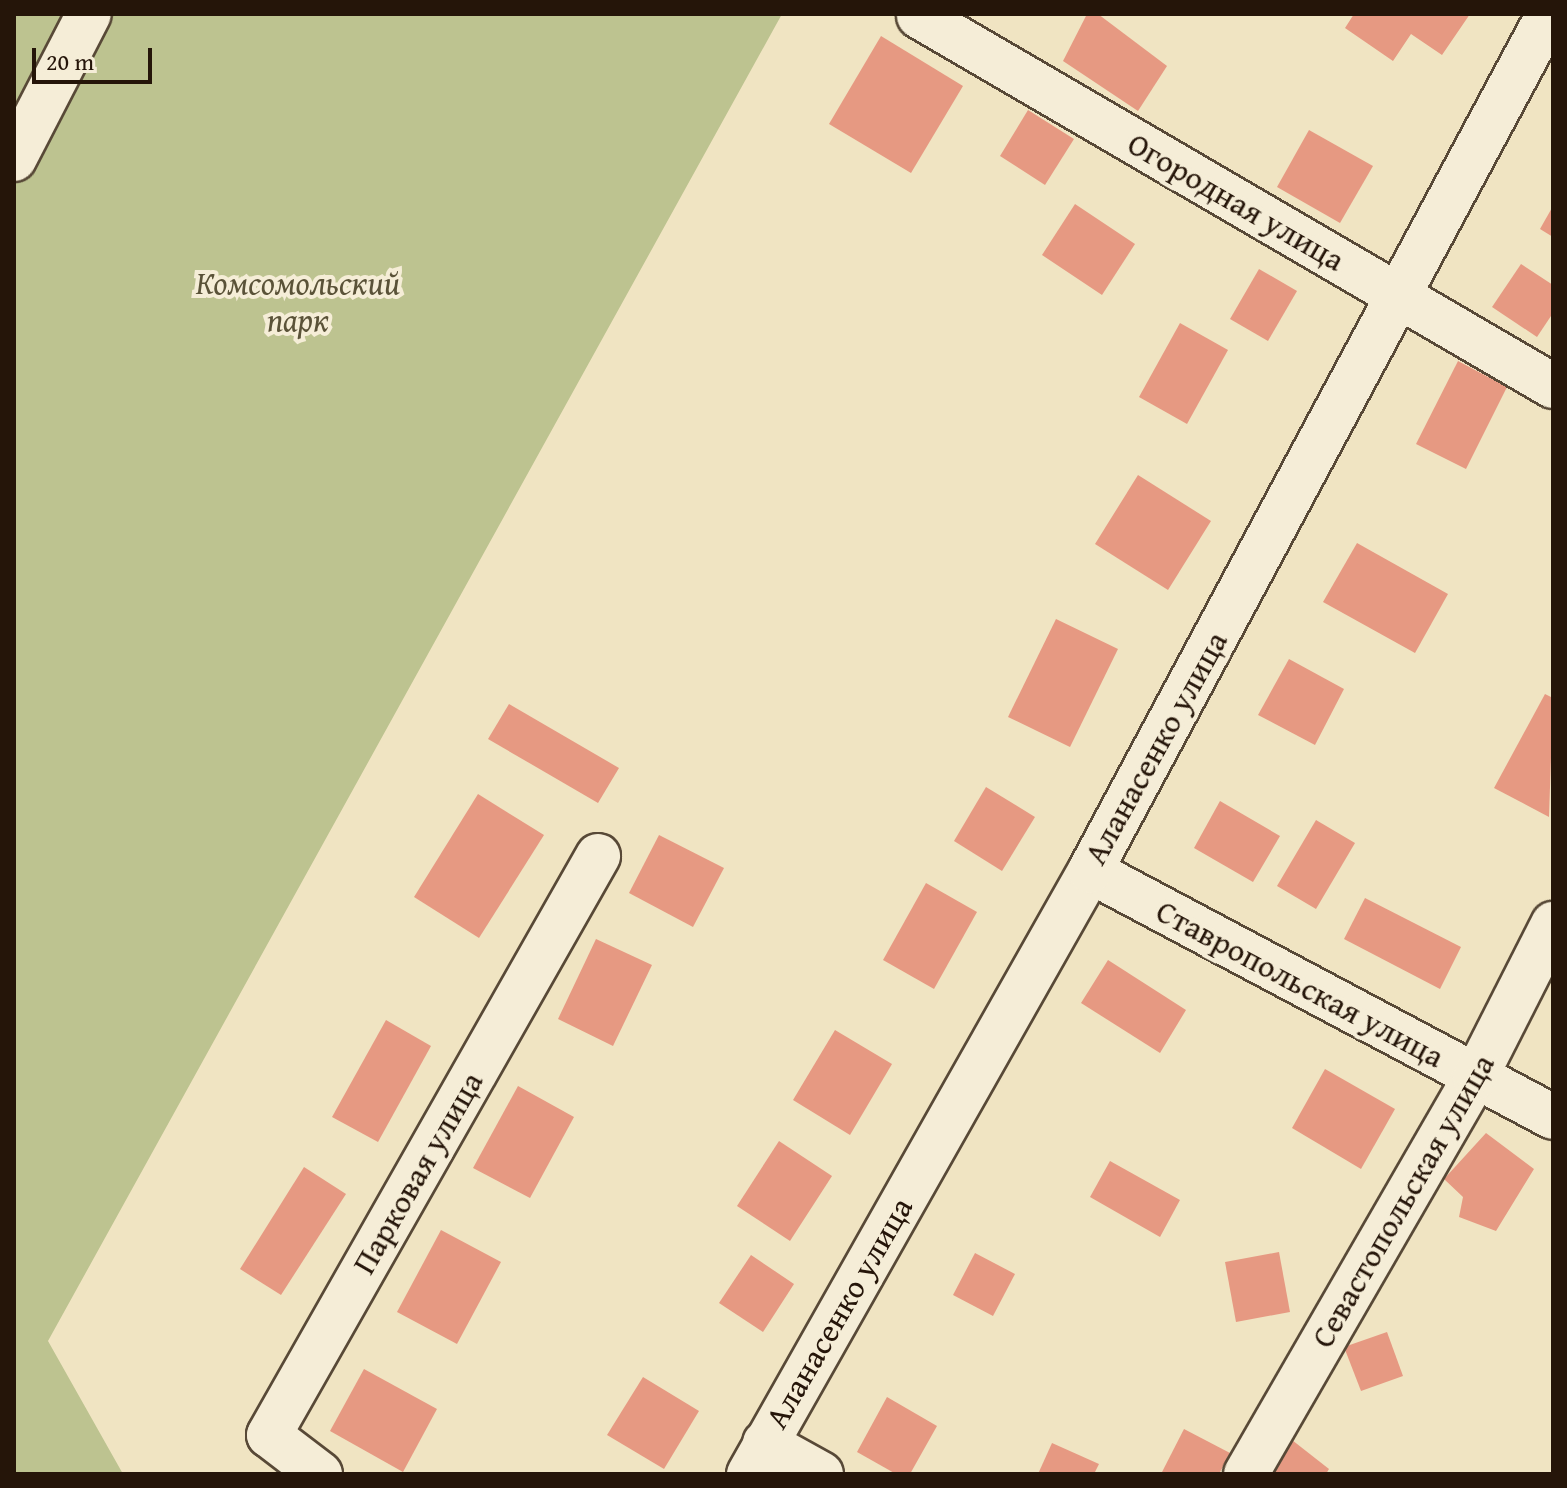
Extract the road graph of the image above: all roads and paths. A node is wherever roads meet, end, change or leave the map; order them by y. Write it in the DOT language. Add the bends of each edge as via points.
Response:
graph roads {
  1 [pos="89,14"];
  2 [pos="1549,14"];
  3 [pos="919,16"];
  4 [pos="14,159"];
  5 [pos="1401,299"];
  6 [pos="1553,386"];
  7 [pos="598,856"];
  8 [pos="1090,871"];
  9 [pos="1553,924"];
  10 [pos="1475,1078"];
  11 [pos="1553,1117"];
  12 [pos="757,1459"];
  13 [pos="320,1474"];
  14 [pos="821,1474"];
  15 [pos="1246,1474"];
  1 -- 4 [label="street"];
  2 -- 5 [label="street, Аланасенко улица"];
  3 -- 5 [label="street, Огородная улица"];
  5 -- 6 [label="street, Огородная улица"];
  5 -- 8 [label="street, Аланасенко улица"];
  7 -- 13 [label="street, Парковая улица" via="269,1435"];
  8 -- 10 [label="street, Ставропольская улица"];
  8 -- 12 [label="street, Аланасенко улица"];
  9 -- 10 [label="street, Севастопольская улица"];
  10 -- 11 [label="street, Ставропольская улица"];
  10 -- 15 [label="street, Севастопольская улица"];
  12 -- 14 [label="street"];
}
